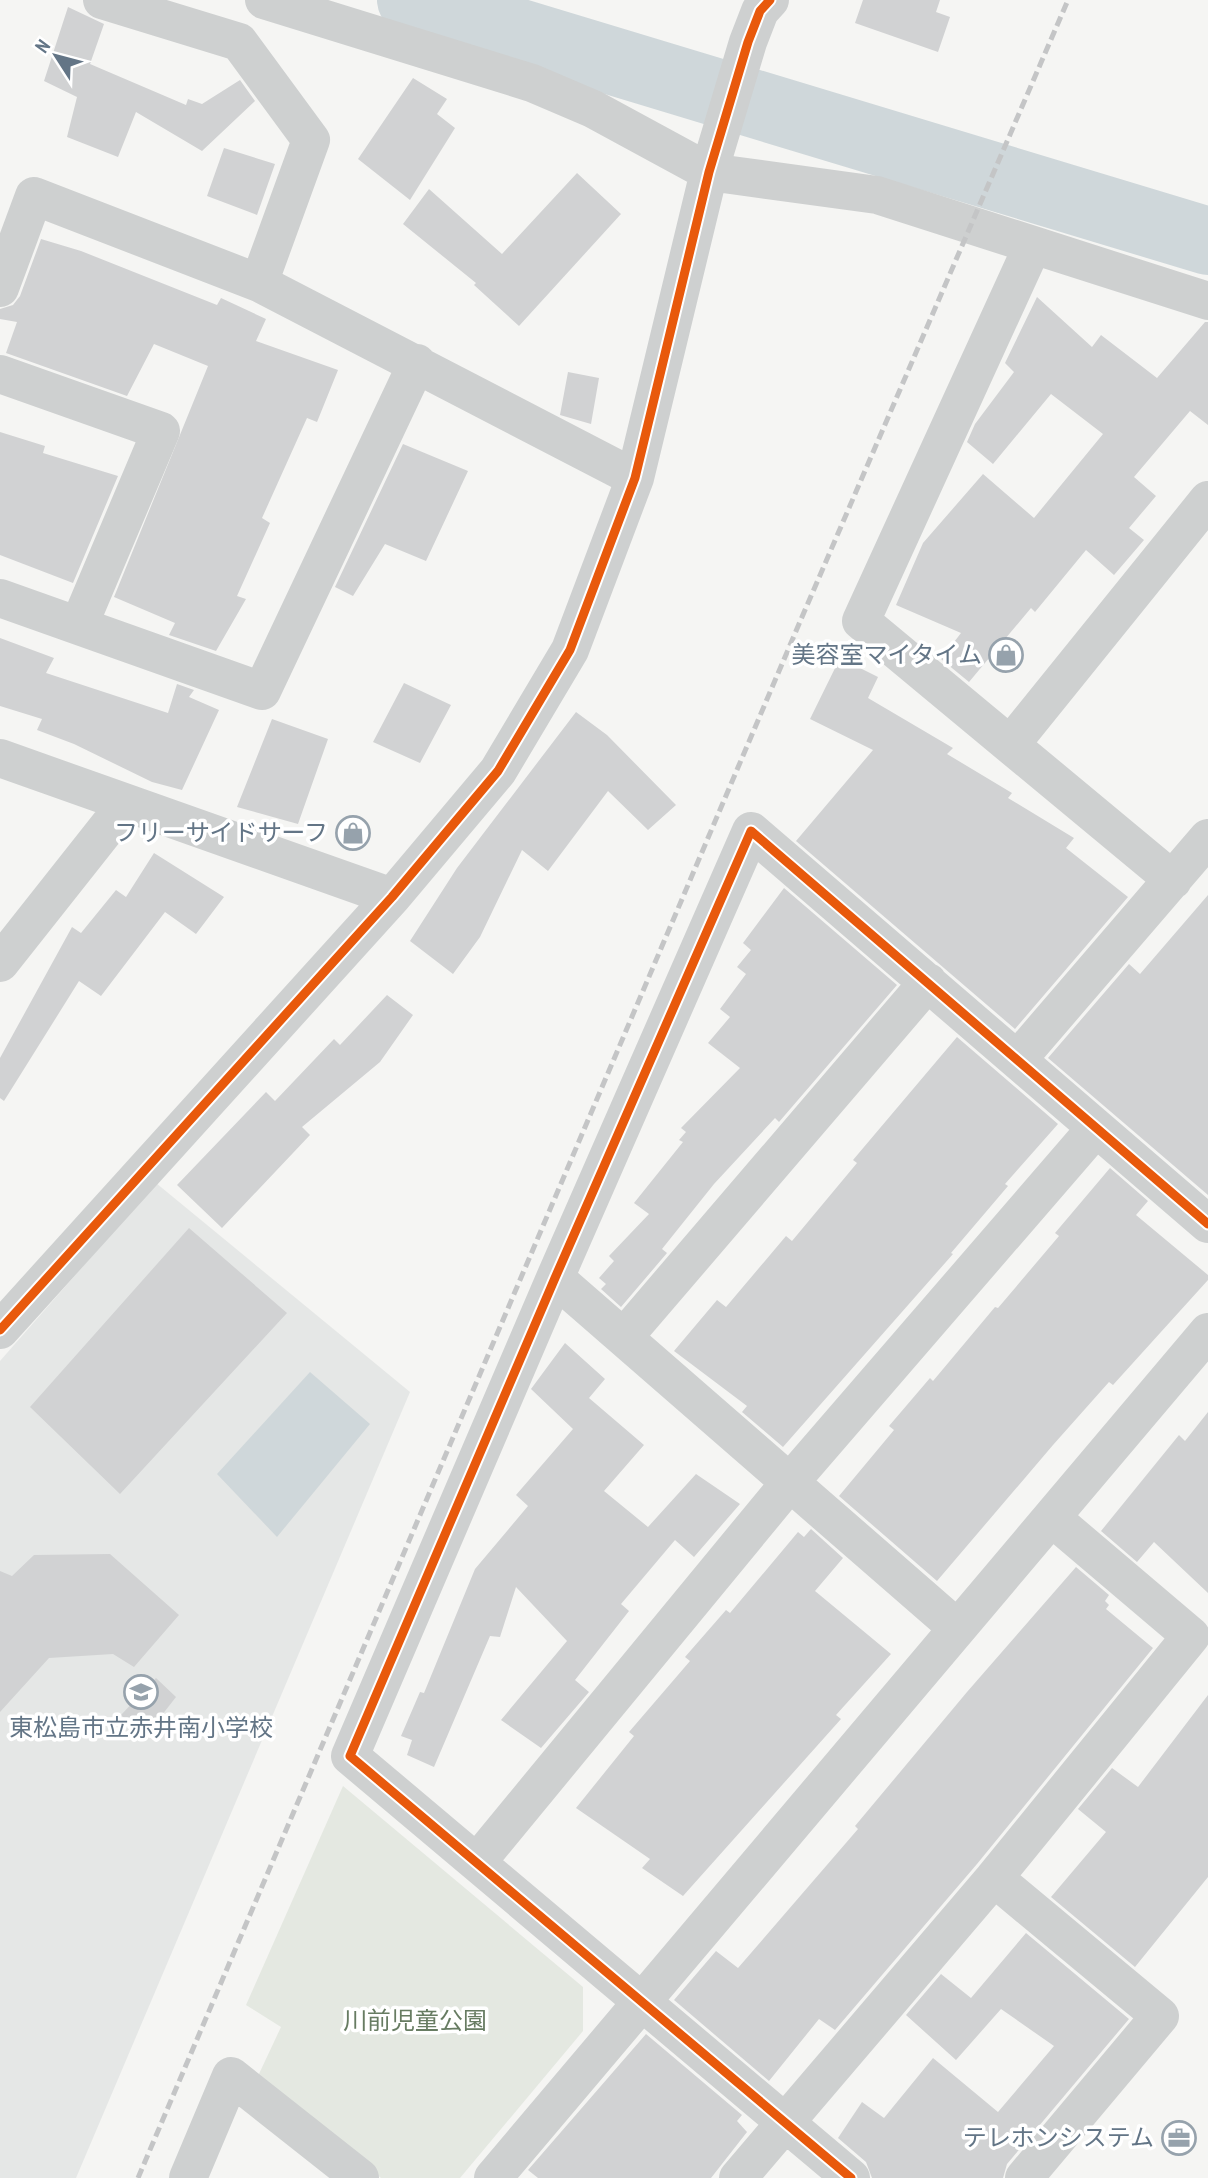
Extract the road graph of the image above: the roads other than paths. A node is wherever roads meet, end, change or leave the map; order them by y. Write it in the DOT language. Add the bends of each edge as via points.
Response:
graph roads {
  1 [pos="102,0"];
  2 [pos="264,0"];
  3 [pos="770,0"];
  4 [pos="713,157"];
  5 [pos="1032,247"];
  6 [pos="259,283"];
  7 [pos="0,288"];
  8 [pos="1208,302"];
  9 [pos="417,363"];
  10 [pos="0,374"];
  11 [pos="635,478"];
  12 [pos="1208,500"];
  13 [pos="0,598"];
  14 [pos="79,625"];
  15 [pos="1011,744"];
  16 [pos="0,758"];
  17 [pos="125,805"];
  18 [pos="1208,838"];
  19 [pos="1173,880"];
  20 [pos="392,897"];
  21 [pos="0,963"];
  22 [pos="928,982"];
  23 [pos="1018,1059"];
  24 [pos="1096,1128"];
  25 [pos="1208,1224"];
  26 [pos="555,1278"];
  27 [pos="0,1330"];
  28 [pos="1208,1332"];
  29 [pos="624,1337"];
  30 [pos="791,1480"];
  31 [pos="1052,1518"];
  32 [pos="956,1627"];
  33 [pos="1199,1643"];
  34 [pos="478,1861"];
  35 [pos="994,1878"];
  36 [pos="641,2004"];
  37 [pos="784,2121"];
  38 [pos="188,2178"];
  39 [pos="360,2178"];
  40 [pos="494,2178"];
  41 [pos="738,2178"];
  42 [pos="851,2178"];
  43 [pos="1024,2178"];
  1 -- 6 [label="street" via="239,42 311,140"];
  2 -- 4 [label="street" via="532,83"];
  3 -- 4 [label="street" via="760,11 748,42"];
  4 -- 5 [label="street" via="877,195"];
  4 -- 11 [label="street"];
  5 -- 8 [label="street"];
  5 -- 15 [label="street" via="860,621"];
  6 -- 7 [label="street" via="34,196"];
  6 -- 9 [label="street"];
  9 -- 11 [label="street"];
  9 -- 14 [label="street" via="262,691"];
  10 -- 14 [label="street" via="161,431"];
  11 -- 20 [label="street" via="570,650 498,771"];
  12 -- 15 [label="street"];
  13 -- 14 [label="street"];
  15 -- 19 [label="street"];
  16 -- 17 [label="street"];
  17 -- 20 [label="street"];
  17 -- 21 [label="street"];
  18 -- 19 [label="street"];
  19 -- 23 [label="street"];
  20 -- 27 [label="street"];
  22 -- 23 [label="street"];
  22 -- 26 [label="street" via="751,831"];
  22 -- 29 [label="street"];
  23 -- 24 [label="street"];
  24 -- 25 [label="street"];
  24 -- 30 [label="street"];
  26 -- 29 [label="street"];
  26 -- 34 [label="street" via="351,1756"];
  28 -- 31 [label="street"];
  29 -- 30 [label="street"];
  30 -- 32 [label="street"];
  30 -- 34 [label="street"];
  31 -- 32 [label="street"];
  31 -- 33 [label="street"];
  32 -- 36 [label="street"];
  33 -- 35 [label="street"];
  34 -- 36 [label="street"];
  35 -- 37 [label="street"];
  35 -- 43 [label="street" via="1160,2016"];
  36 -- 37 [label="street"];
  36 -- 40 [label="street"];
  37 -- 41 [label="street"];
  37 -- 42 [label="street"];
  38 -- 39 [label="street" via="231,2076"];
}
